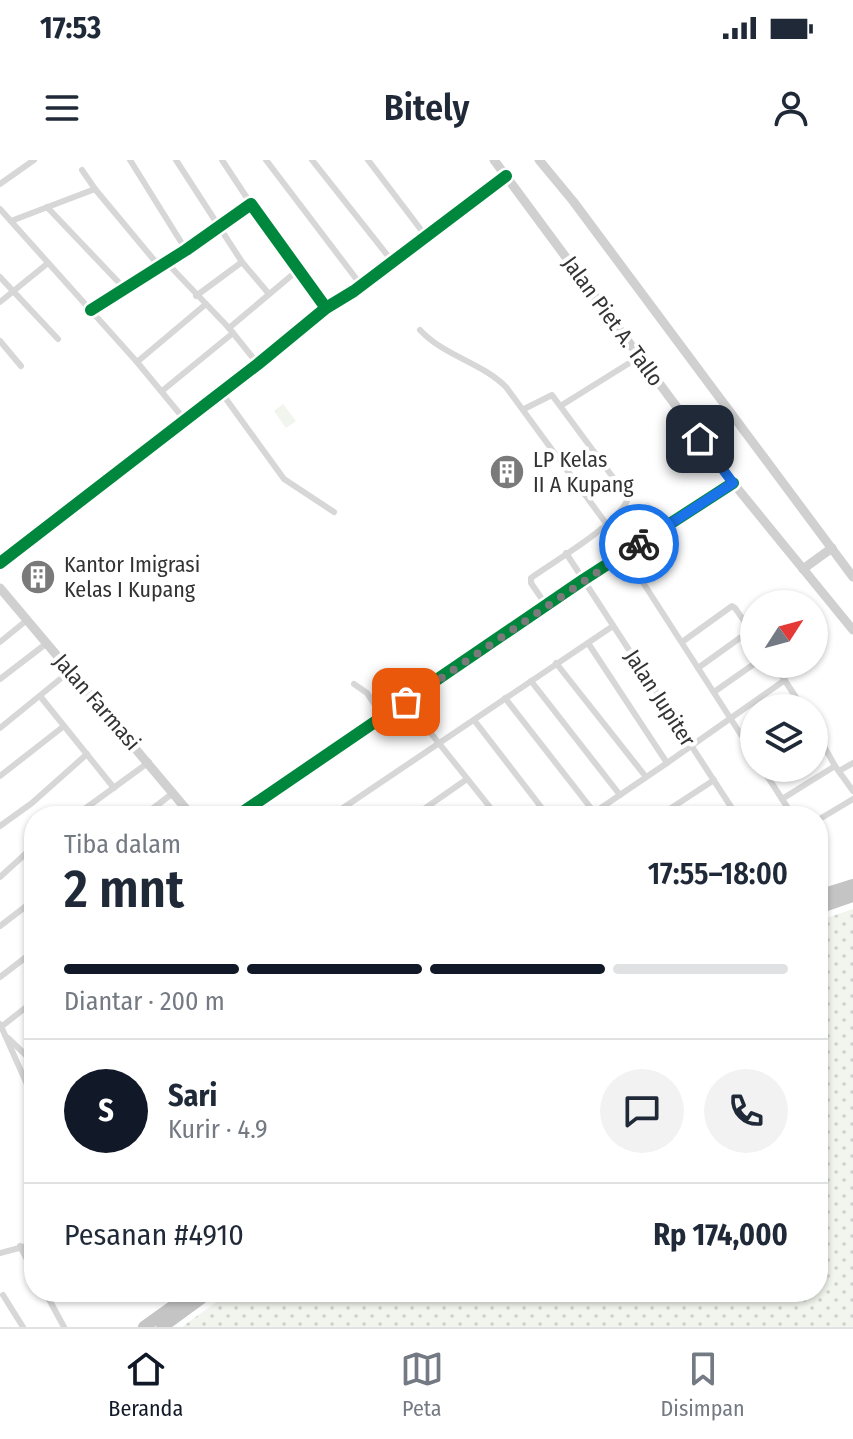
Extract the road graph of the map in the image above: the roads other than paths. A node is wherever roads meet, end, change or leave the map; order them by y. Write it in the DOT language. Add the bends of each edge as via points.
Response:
graph roads {
  1 [pos="34,160"];
  2 [pos="130,160"];
  3 [pos="176,160"];
  4 [pos="222,160"];
  5 [pos="266,160"];
  6 [pos="312,160"];
  7 [pos="368,160"];
  8 [pos="494,160"];
  9 [pos="539,160"];
  10 [pos="82,170"];
  11 [pos="506,176"];
  12 [pos="0,184"];
  13 [pos="95,189"];
  14 [pos="251,204"];
  15 [pos="47,207"];
  16 [pos="0,209"];
  17 [pos="10,219"];
  18 [pos="0,222"];
  19 [pos="219,226"];
  20 [pos="425,235"];
  21 [pos="186,250"];
  22 [pos="392,261"];
  23 [pos="242,262"];
  24 [pos="48,263"];
  25 [pos="163,264"];
  26 [pos="298,270"];
  27 [pos="0,277"];
  28 [pos="361,285"];
  29 [pos="125,289"];
  30 [pos="14,291"];
  31 [pos="269,294"];
  32 [pos="196,296"];
  33 [pos="0,302"];
  34 [pos="206,304"];
  35 [pos="326,308"];
  36 [pos="91,310"];
  37 [pos="231,330"];
  38 [pos="420,330"];
  39 [pos="58,339"];
  40 [pos="0,341"];
  41 [pos="639,357"];
  42 [pos="137,362"];
  43 [pos="258,364"];
  44 [pos="21,366"];
  45 [pos="162,391"];
  46 [pos="221,392"];
  47 [pos="562,405"];
  48 [pos="524,409"];
  49 [pos="184,419"];
  50 [pos="733,483"];
  51 [pos="334,512"];
  52 [pos="608,523"];
  53 [pos="832,548"];
  54 [pos="566,553"];
  55 [pos="626,553"];
  56 [pos="0,563"];
  57 [pos="803,569"];
  58 [pos="853,577"];
  59 [pos="583,580"];
  60 [pos="0,588"];
  61 [pos="9,599"];
  62 [pos="546,605"];
  63 [pos="0,607"];
  64 [pos="740,615"];
  65 [pos="27,620"];
  66 [pos="613,626"];
  67 [pos="853,630"];
  68 [pos="740,640"];
  69 [pos="0,642"];
  70 [pos="682,642"];
  71 [pos="47,643"];
  72 [pos="588,643"];
  73 [pos="556,663"];
  74 [pos="698,668"];
  75 [pos="70,671"];
  76 [pos="740,674"];
  77 [pos="0,679"];
  78 [pos="785,680"];
  79 [pos="531,681"];
  80 [pos="354,684"];
  81 [pos="714,692"];
  82 [pos="794,694"];
  83 [pos="40,696"];
  84 [pos="505,698"];
  85 [pos="406,702"];
  86 [pos="383,717"];
  87 [pos="731,719"];
  88 [pos="474,720"];
  89 [pos="64,726"];
  90 [pos="0,728"];
  91 [pos="740,732"];
  92 [pos="437,743"];
  93 [pos="691,746"];
  94 [pos="828,752"];
  95 [pos="87,754"];
  96 [pos="149,762"];
  97 [pos="667,763"];
  98 [pos="853,763"];
  99 [pos="837,768"];
  100 [pos="0,776"];
  101 [pos="646,777"];
  102 [pos="467,779"];
  103 [pos="714,780"];
  104 [pos="771,782"];
  105 [pos="114,788"];
  106 [pos="853,791"];
  107 [pos="173,793"];
  108 [pos="620,795"];
  109 [pos="782,799"];
  110 [pos="853,799"];
  111 [pos="28,806"];
  112 [pos="89,806"];
  113 [pos="156,806"];
  114 [pos="184,806"];
  115 [pos="258,806"];
  116 [pos="346,806"];
  117 [pos="428,806"];
  118 [pos="489,806"];
  119 [pos="540,806"];
  120 [pos="585,806"];
  121 [pos="603,806"];
  122 [pos="674,806"];
  123 [pos="728,806"];
  124 [pos="787,806"];
  125 [pos="24,809"];
  126 [pos="828,814"];
  127 [pos="0,826"];
  128 [pos="24,855"];
  129 [pos="0,877"];
  130 [pos="853,885"];
  131 [pos="828,893"];
  132 [pos="853,896"];
  133 [pos="828,905"];
  134 [pos="24,908"];
  135 [pos="0,926"];
  136 [pos="24,959"];
  137 [pos="0,977"];
  138 [pos="24,1008"];
  139 [pos="0,1025"];
  140 [pos="6,1036"];
  141 [pos="24,1053"];
  142 [pos="24,1077"];
  143 [pos="24,1245"];
  144 [pos="20,1246"];
  145 [pos="0,1253"];
  146 [pos="24,1254"];
  147 [pos="3,1295"];
  148 [pos="50,1302"];
  149 [pos="179,1302"];
  150 [pos="196,1302"];
  151 [pos="62,1326"];
  152 [pos="23,1327"];
  153 [pos="144,1327"];
  154 [pos="162,1327"];
  1 -- 12 [label="street"];
  2 -- 21 [label="street"];
  3 -- 19 [label="street"];
  4 -- 14 [label="street"];
  5 -- 28 [label="street"];
  6 -- 22 [label="street"];
  7 -- 20 [label="street"];
  8 -- 11 [label="main road, Jalan Piet A. Tallo"];
  9 -- 53 [label="main road, Jalan Piet A. Tallo"];
  10 -- 13 [label="street"];
  11 -- 20 [label="street"];
  11 -- 41 [label="main road, Jalan Piet A. Tallo"];
  13 -- 15 [label="street"];
  13 -- 25 [label="street"];
  14 -- 19 [label="street"];
  14 -- 26 [label="street"];
  15 -- 17 [label="street"];
  15 -- 29 [label="street"];
  16 -- 17 [label="street"];
  17 -- 18 [label="street"];
  17 -- 24 [label="street"];
  19 -- 21 [label="street"];
  19 -- 23 [label="street"];
  20 -- 22 [label="street"];
  21 -- 25 [label="street"];
  22 -- 28 [label="street"];
  23 -- 31 [label="street"];
  23 -- 32 [label="street"];
  24 -- 30 [label="street"];
  24 -- 36 [label="street"];
  25 -- 29 [label="street"];
  25 -- 32 [label="street"];
  26 -- 31 [label="street"];
  26 -- 35 [label="street"];
  27 -- 30 [label="street"];
  28 -- 35 [label="street"];
  29 -- 36 [label="street"];
  30 -- 33 [label="street"];
  30 -- 39 [label="street"];
  31 -- 37 [label="street"];
  32 -- 34 [label="street"];
  34 -- 37 [label="street"];
  34 -- 42 [label="street"];
  35 -- 43 [label="street"];
  36 -- 42 [label="street"];
  37 -- 43 [label="street"];
  37 -- 45 [label="street"];
  38 -- 48 [label="street" via="501,381"];
  40 -- 44 [label="street"];
  41 -- 47 [label="street"];
  41 -- 50 [label="main road, Jalan Piet A. Tallo"];
  42 -- 45 [label="street"];
  43 -- 46 [label="street"];
  45 -- 49 [label="street"];
  46 -- 49 [label="street"];
  46 -- 51 [label="street" via="284,479"];
  47 -- 48 [label="street" via="550,394"];
  47 -- 52 [label="street" via="626,495 626,504"];
  48 -- 52 [label="street"];
  49 -- 56 [label="street"];
  50 -- 55 [label="street"];
  50 -- 57 [label="main road, Jalan Piet A. Tallo"];
  52 -- 54 [label="street"];
  52 -- 55 [label="street"];
  53 -- 57 [label="main road"];
  53 -- 58 [label="main road, Jalan Piet A. Tallo"];
  54 -- 59 [label="street, Jalan Jupiter"];
  54 -- 62 [label="street" via="530,579"];
  55 -- 59 [label="street"];
  55 -- 70 [label="street"];
  57 -- 67 [label="main road, Jalan Piet A. Tallo"];
  59 -- 62 [label="street"];
  59 -- 66 [label="street, Jalan Jupiter"];
  60 -- 61 [label="main road, Jalan Farmasi"];
  61 -- 63 [label="street"];
  61 -- 65 [label="main road, Jalan Farmasi"];
  62 -- 85 [label="street"];
  64 -- 70 [label="street" via="732,606"];
  65 -- 69 [label="street"];
  65 -- 71 [label="main road, Jalan Farmasi"];
  66 -- 72 [label="street"];
  66 -- 93 [label="street, Jalan Jupiter"];
  68 -- 74 [label="street"];
  70 -- 74 [label="street"];
  71 -- 75 [label="main road, Jalan Farmasi"];
  71 -- 77 [label="street"];
  72 -- 73 [label="street"];
  72 -- 97 [label="street"];
  73 -- 79 [label="street"];
  73 -- 101 [label="street"];
  74 -- 81 [label="street"];
  75 -- 83 [label="street"];
  75 -- 96 [label="main road, Jalan Farmasi"];
  76 -- 81 [label="street"];
  78 -- 82 [label="street"];
  78 -- 87 [label="street"];
  79 -- 84 [label="street"];
  79 -- 108 [label="street"];
  80 -- 86 [label="street"];
  81 -- 87 [label="street"];
  83 -- 89 [label="street"];
  83 -- 90 [label="street"];
  84 -- 88 [label="street"];
  84 -- 120 [label="street"];
  85 -- 86 [label="street"];
  85 -- 92 [label="street"];
  86 -- 115 [label="street"];
  87 -- 91 [label="street"];
  87 -- 93 [label="street"];
  88 -- 92 [label="street"];
  88 -- 119 [label="street"];
  89 -- 95 [label="street"];
  89 -- 100 [label="street"];
  92 -- 102 [label="street"];
  92 -- 116 [label="street"];
  93 -- 97 [label="street"];
  93 -- 103 [label="street, Jalan Jupiter"];
  94 -- 99 [label="street"];
  95 -- 105 [label="street"];
  95 -- 111 [label="street"];
  96 -- 105 [label="street"];
  96 -- 107 [label="main road, Jalan Farmasi"];
  97 -- 101 [label="street"];
  98 -- 99 [label="street"];
  99 -- 106 [label="street"];
  99 -- 109 [label="street"];
  101 -- 108 [label="street"];
  102 -- 117 [label="street"];
  102 -- 118 [label="street"];
  103 -- 122 [label="street"];
  103 -- 123 [label="street, Jalan Jupiter"];
  104 -- 109 [label="street"];
  105 -- 112 [label="street"];
  107 -- 113 [label="street"];
  107 -- 114 [label="main road, Jalan Farmasi"];
  108 -- 121 [label="street"];
  109 -- 124 [label="street"];
  110 -- 126 [label="street"];
  125 -- 127 [label="street"];
  128 -- 129 [label="street"];
  130 -- 131 [label="highway"];
  132 -- 133 [label="highway"];
  134 -- 135 [label="street"];
  136 -- 137 [label="street"];
  138 -- 139 [label="street"];
  139 -- 140 [label="street"];
  140 -- 141 [label="street"];
  140 -- 142 [label="street"];
  143 -- 144 [label="street"];
  144 -- 145 [label="street"];
  144 -- 146 [label="street"];
  147 -- 152 [label="street"];
  148 -- 151 [label="street"];
  149 -- 153 [label="highway"];
  150 -- 154 [label="highway"];
}
